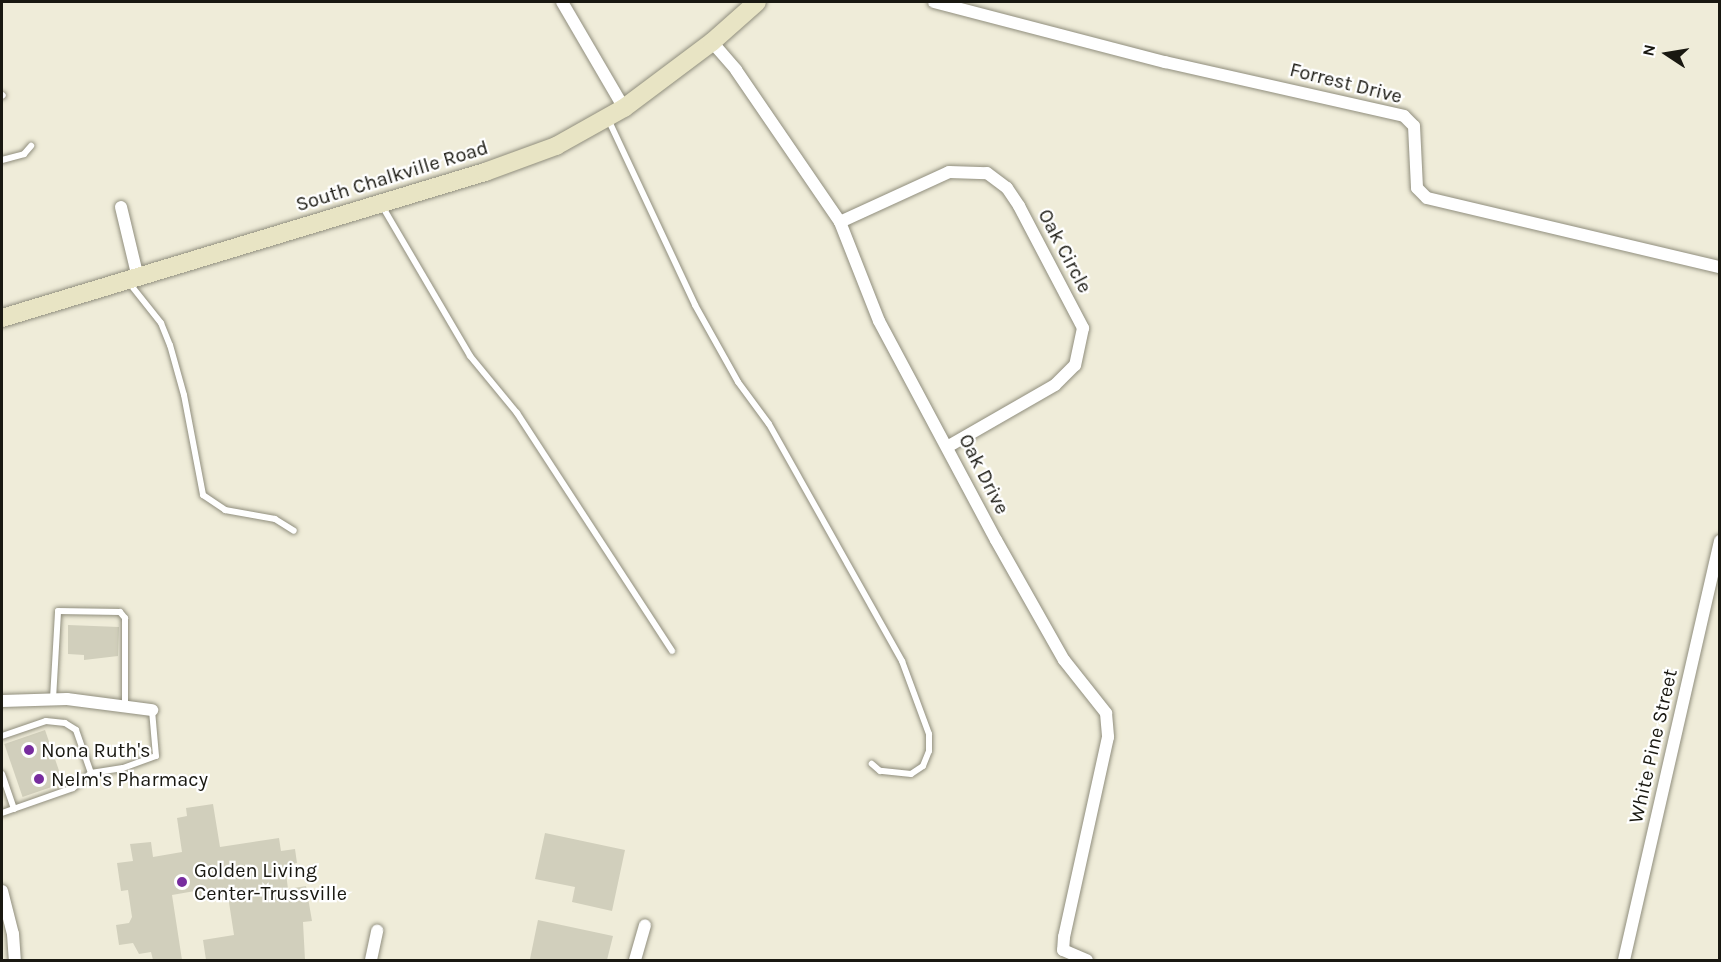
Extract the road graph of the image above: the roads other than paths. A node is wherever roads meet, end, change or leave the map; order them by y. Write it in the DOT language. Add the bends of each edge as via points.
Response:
graph roads {
  1 [pos="562,2"];
  2 [pos="757,2"];
  3 [pos="934,2"];
  4 [pos="712,42"];
  5 [pos="624,108"];
  6 [pos="607,118"];
  7 [pos="31,146"];
  8 [pos="2,160"];
  9 [pos="380,204"];
  10 [pos="121,207"];
  11 [pos="840,222"];
  12 [pos="1719,267"];
  13 [pos="133,279"];
  14 [pos="2,315"];
  15 [pos="949,446"];
  16 [pos="294,531"];
  17 [pos="1719,541"];
  18 [pos="672,651"];
  19 [pos="53,699"];
  20 [pos="2,701"];
  21 [pos="125,706"];
  22 [pos="152,710"];
  23 [pos="2,736"];
  24 [pos="872,764"];
  25 [pos="91,773"];
  26 [pos="2,774"];
  27 [pos="14,809"];
  28 [pos="2,813"];
  29 [pos="2,891"];
  30 [pos="645,925"];
  31 [pos="377,931"];
  32 [pos="15,960"];
  33 [pos="371,960"];
  34 [pos="635,960"];
  35 [pos="1086,960"];
  36 [pos="1624,960"];
  1 -- 5 [label="street"];
  2 -- 4 [label="main road, South Chalkville Road"];
  3 -- 12 [label="street, Forrest Drive" via="1165,62 1404,116 1414,126 1413,176 1417,190 1427,198"];
  4 -- 5 [label="main road, South Chalkville Road"];
  4 -- 11 [label="street, Oak Drive" via="736,70"];
  5 -- 6 [label="main road, South Chalkville Road"];
  6 -- 9 [label="main road, South Chalkville Road" via="556,146"];
  6 -- 24 [label="lane" via="695,305 738,382 769,424 902,661 929,734 929,751 923,766 911,774 896,775"];
  7 -- 8 [label="lane" via="24,153"];
  9 -- 13 [label="main road, South Chalkville Road"];
  9 -- 18 [label="lane" via="470,356 517,413"];
  10 -- 13 [label="street"];
  11 -- 15 [label="street, Oak Drive" via="879,321"];
  11 -- 15 [label="street, Oak Circle" via="949,172 987,173 1006,188 1019,206 1083,328 1075,365 1055,385"];
  13 -- 14 [label="main road, South Chalkville Road"];
  13 -- 16 [label="lane" via="170,345 203,495 225,510 275,519"];
  15 -- 35 [label="street, Oak Drive" via="996,540 1064,660 1106,713 1108,737 1063,950"];
  17 -- 36 [label="street, White Pine Street"];
  19 -- 20 [label="street"];
  19 -- 21 [label="street"];
  19 -- 21 [label="lane" via="58,611 120,612 125,618"];
  21 -- 22 [label="street"];
  22 -- 25 [label="lane" via="156,756"];
  23 -- 25 [label="lane" via="46,721 65,723 76,730"];
  25 -- 27 [label="lane" via="73,788"];
  26 -- 27 [label="lane"];
  27 -- 28 [label="lane"];
  29 -- 32 [label="street"];
  30 -- 34 [label="street"];
  31 -- 33 [label="street"];
}
